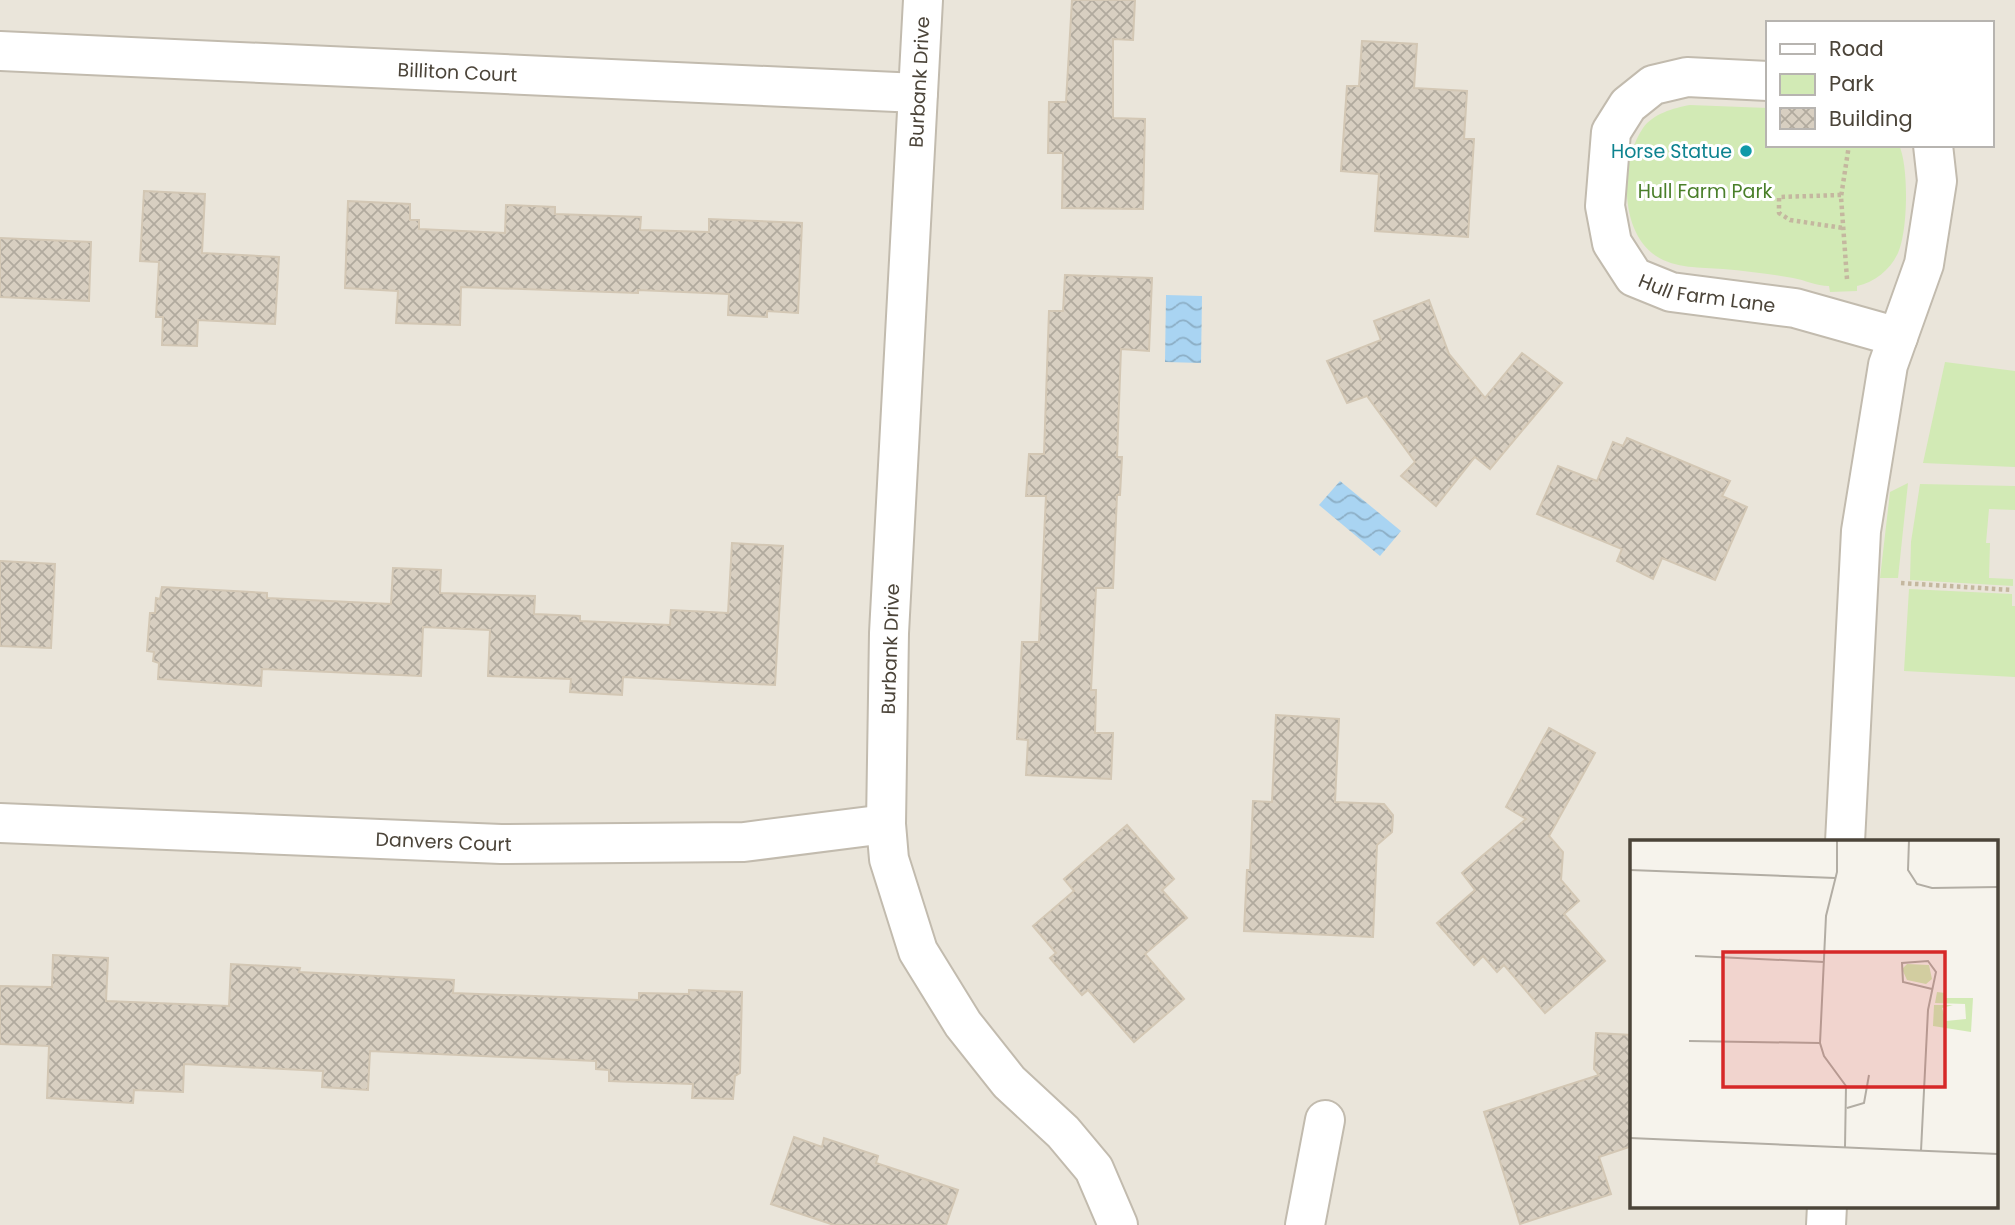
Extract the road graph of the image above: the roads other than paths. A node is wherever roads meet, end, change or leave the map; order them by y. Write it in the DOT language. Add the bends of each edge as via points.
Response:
graph roads {
  1 [pos="923,0"];
  2 [pos="0,51"];
  3 [pos="1766,80"];
  4 [pos="918,93"];
  5 [pos="1933,147"];
  6 [pos="1898,337"];
  7 [pos="0,822"];
  8 [pos="886,824"];
  9 [pos="1845,840"];
  10 [pos="1325,1120"];
  11 [pos="1118,1225"];
  12 [pos="1305,1225"];
  1 -- 4 [label="street, Burbank Drive"];
  2 -- 4 [label="street, Billiton Court"];
  3 -- 6 [label="street, Hull Farm Lane" via="1687,77 1653,85 1628,105 1611,132 1605,206 1612,243 1634,276 1671,292 1795,308"];
  4 -- 8 [label="street, Burbank Drive" via="889,633"];
  5 -- 6 [label="street" via="1937,181 1924,264"];
  6 -- 9 [label="street" via="1888,365 1861,531"];
  7 -- 8 [label="street, Danvers Court" via="501,844 744,842"];
  8 -- 11 [label="street, Burbank Drive" via="889,859 918,951 963,1024 1009,1082 1063,1132 1094,1169"];
  10 -- 12 [label="street"];
}
